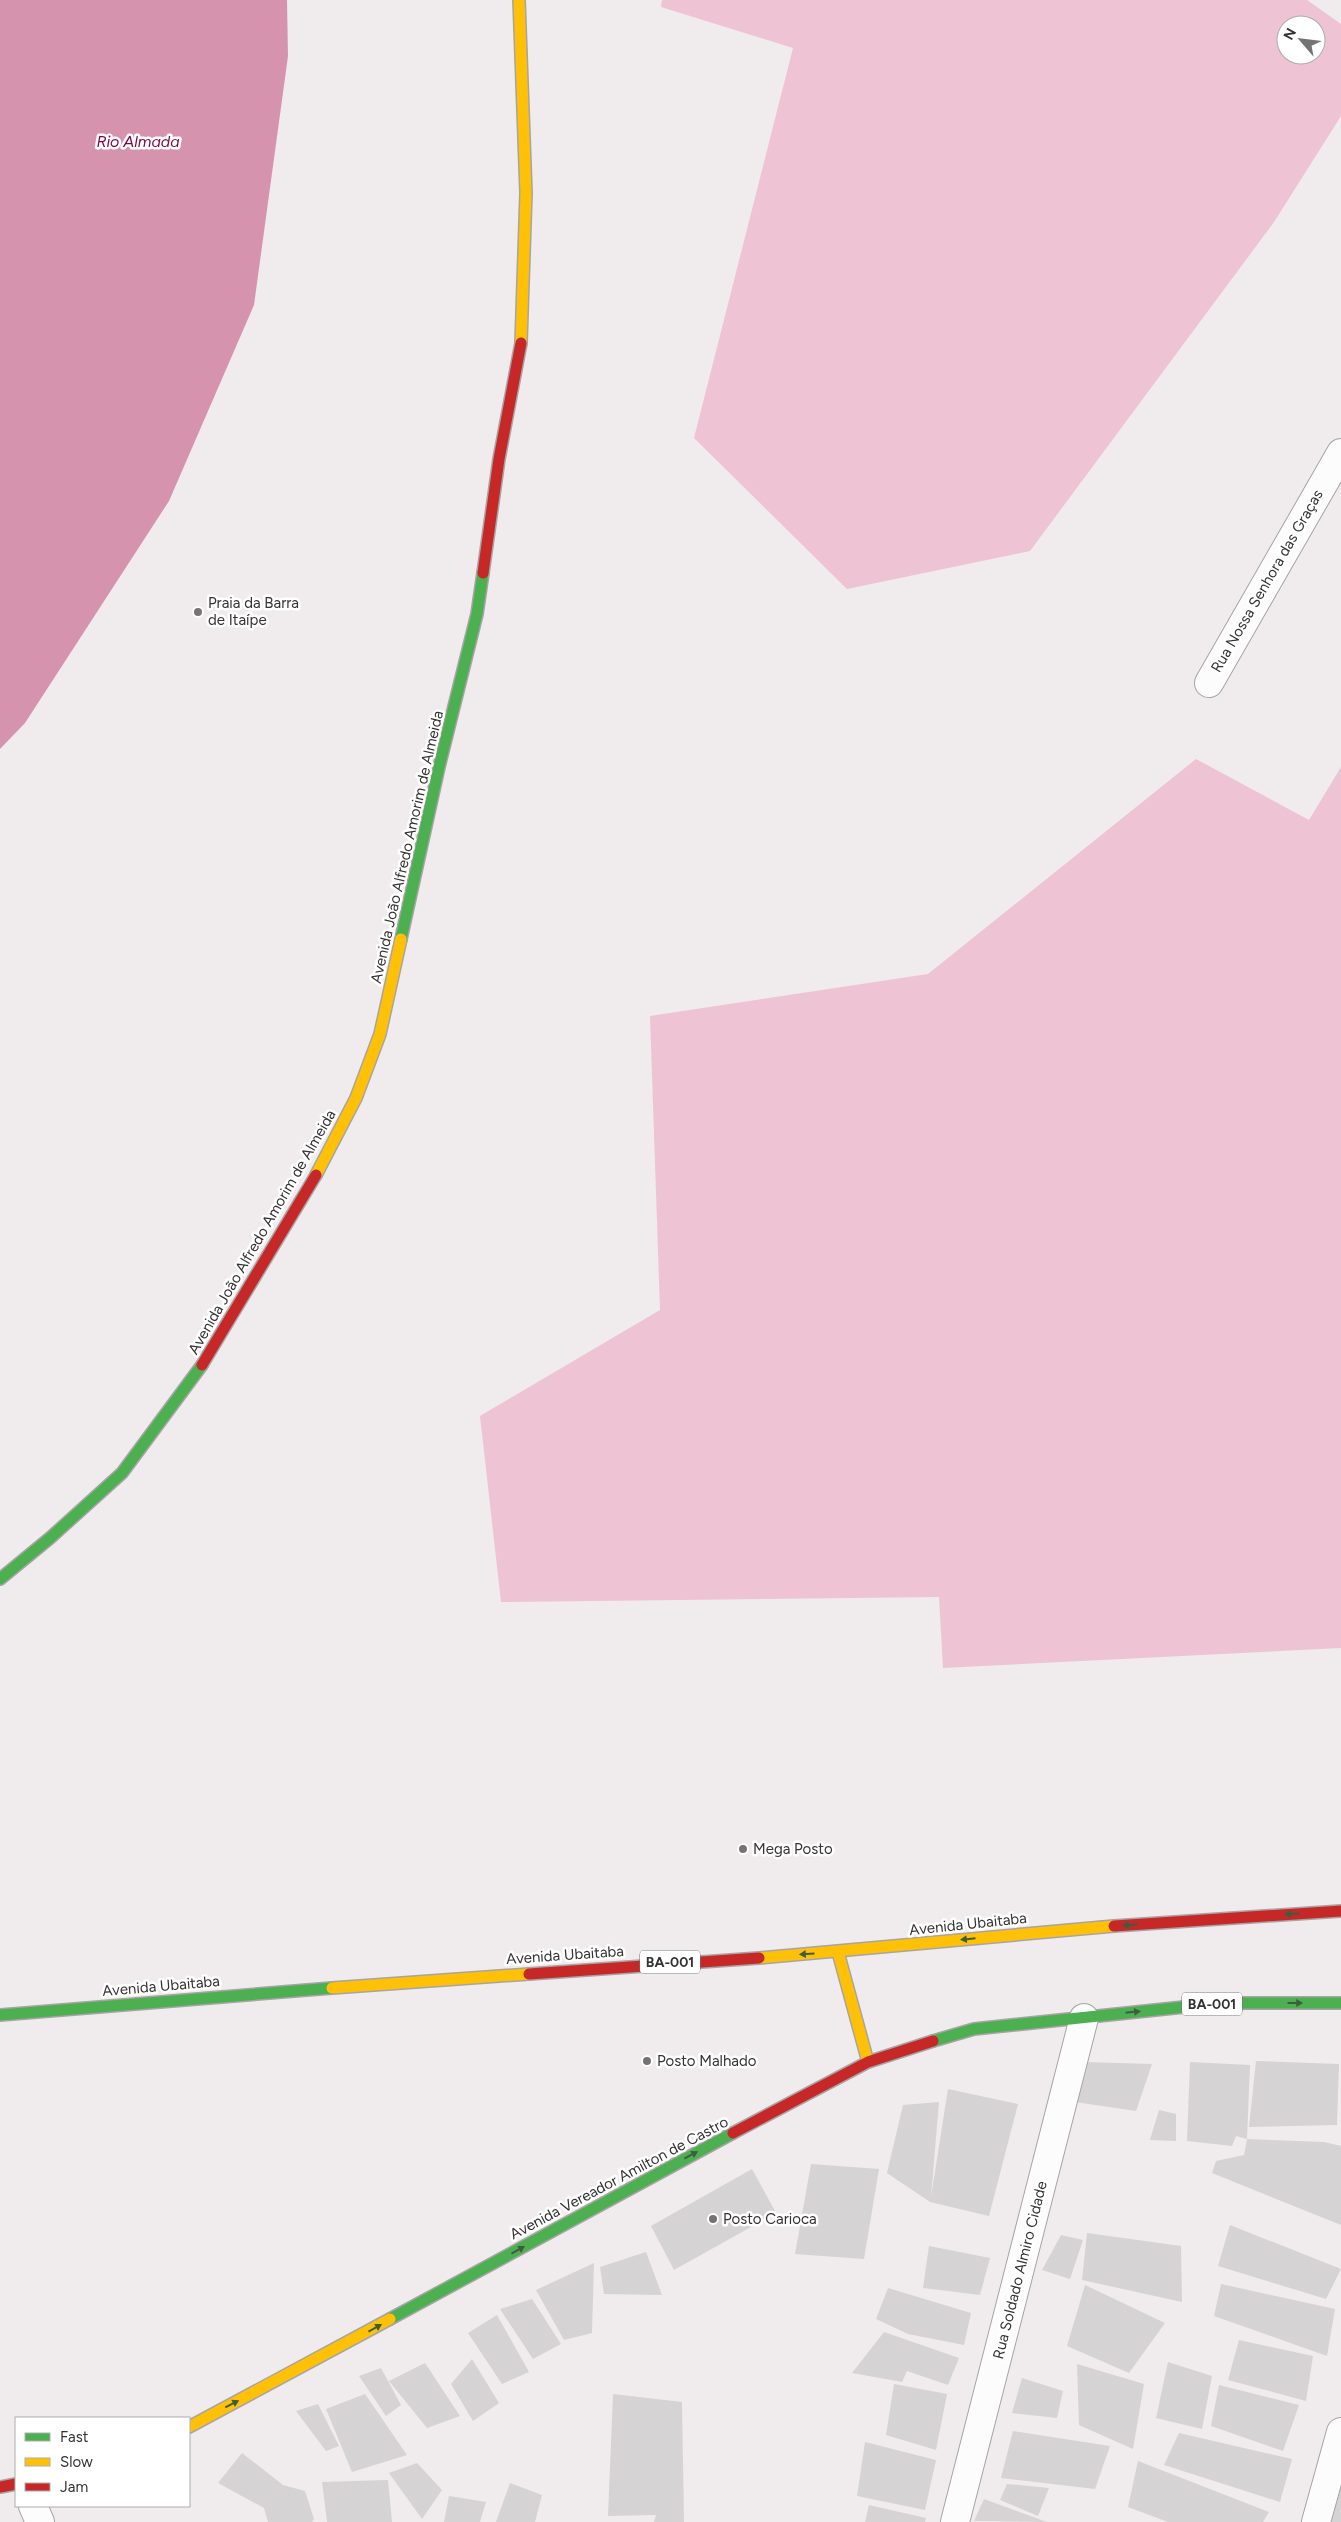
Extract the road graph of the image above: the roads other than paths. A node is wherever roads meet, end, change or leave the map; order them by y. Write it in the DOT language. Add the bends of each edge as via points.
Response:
graph roads {
  1 [pos="519,0"];
  2 [pos="1341,453"];
  3 [pos="1208,684"];
  4 [pos="0,1579"];
  5 [pos="1341,1911"];
  6 [pos="838,1952"];
  7 [pos="1341,2003"];
  8 [pos="0,2015"];
  9 [pos="1084,2018"];
  10 [pos="868,2062"];
  11 [pos="190,2426"];
  12 [pos="1341,2432"];
  13 [pos="15,2484"];
  14 [pos="0,2487"];
  15 [pos="33,2507"];
  16 [pos="40,2522"];
  17 [pos="955,2522"];
  18 [pos="1316,2522"];
  1 -- 4 [label="main road, Avenida João Alfredo Amorim de Almeida" via="526,193 521,343 499,459 477,614 439,767 380,1034 356,1098 314,1178 194,1379 122,1473"];
  2 -- 3 [label="street, Rua Nossa Senhora das Graças"];
  5 -- 6 [label="main road, Avenida Ubaitaba / BA-001, one-way" via="1058,1930"];
  6 -- 8 [label="main road, Avenida Ubaitaba / BA-001, one-way" via="215,1996"];
  6 -- 10 [label="main road"];
  9 -- 7 [label="main road, BA-001, one-way" via="1222,2003"];
  9 -- 10 [label="main road, Avenida Vereador Amilton de Castro / BA-001" via="974,2029"];
  9 -- 17 [label="street, Rua Soldado Almiro Cidade"];
  11 -- 10 [label="main road, Avenida Vereador Amilton de Castro / BA-001, one-way"];
  12 -- 18 [label="street"];
  13 -- 14 [label="main road"];
  15 -- 16 [label="street"];
}
